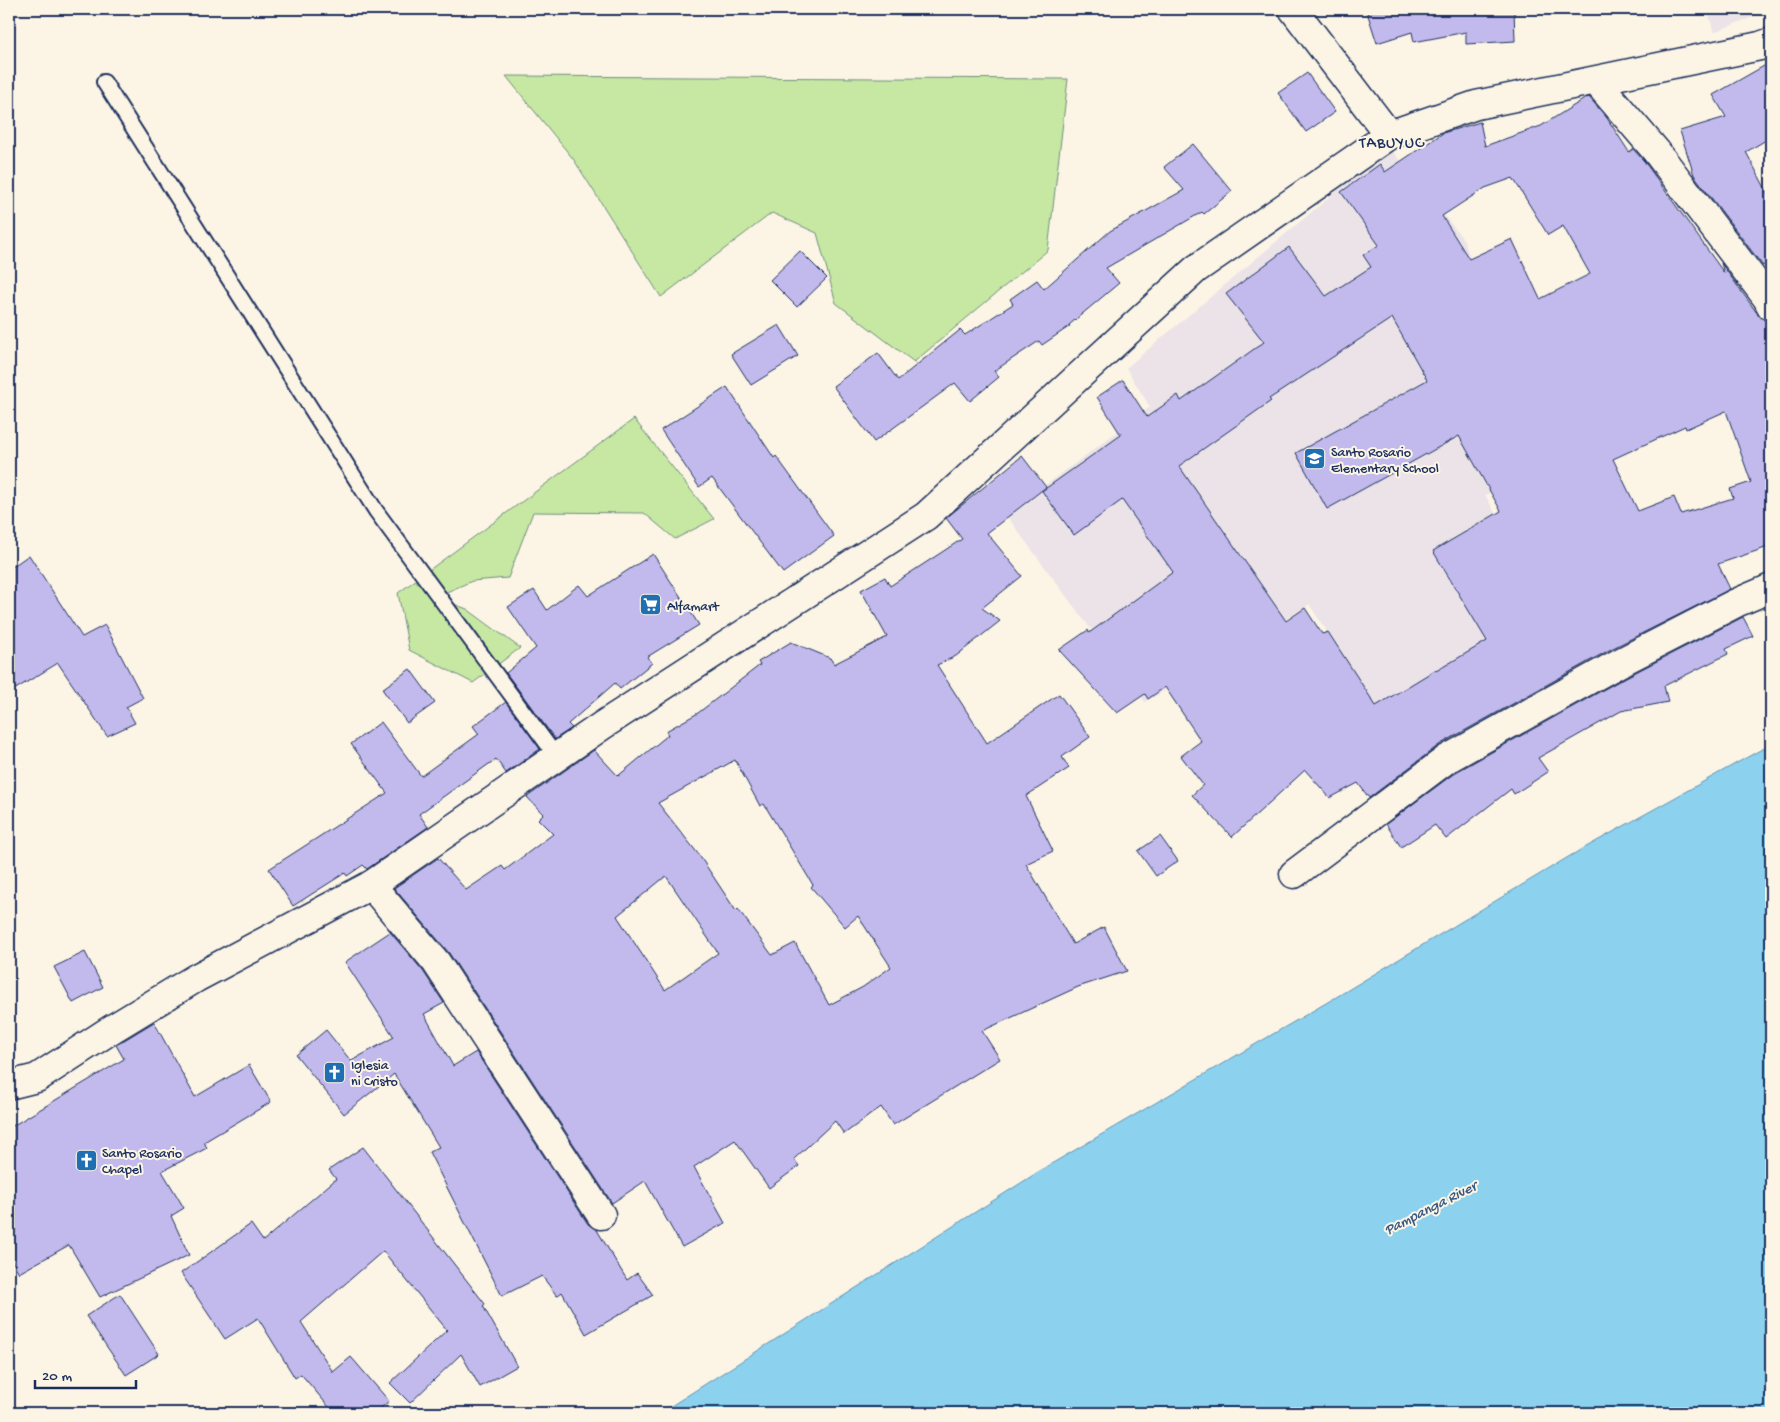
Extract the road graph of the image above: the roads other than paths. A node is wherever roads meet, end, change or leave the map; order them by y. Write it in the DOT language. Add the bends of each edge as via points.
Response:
graph roads {
  1 [pos="1293,9"];
  2 [pos="1771,42"];
  3 [pos="1596,81"];
  4 [pos="104,82"];
  5 [pos="1389,135"];
  6 [pos="1771,306"];
  7 [pos="1771,588"];
  8 [pos="556,756"];
  9 [pos="1294,874"];
  10 [pos="371,885"];
  11 [pos="9,1085"];
  12 [pos="601,1214"];
  1 -- 5 [label="street"];
  2 -- 3 [label="street"];
  3 -- 5 [label="street" via="1476,105"];
  3 -- 6 [label="street" via="1656,151"];
  4 -- 8 [label="lane" via="376,512"];
  5 -- 8 [label="street" via="1196,269 926,516"];
  7 -- 9 [label="street" via="1619,663 1447,759"];
  8 -- 10 [label="street"];
  10 -- 11 [label="street" via="196,978 37,1078"];
  10 -- 12 [label="street" via="436,962"];
}
